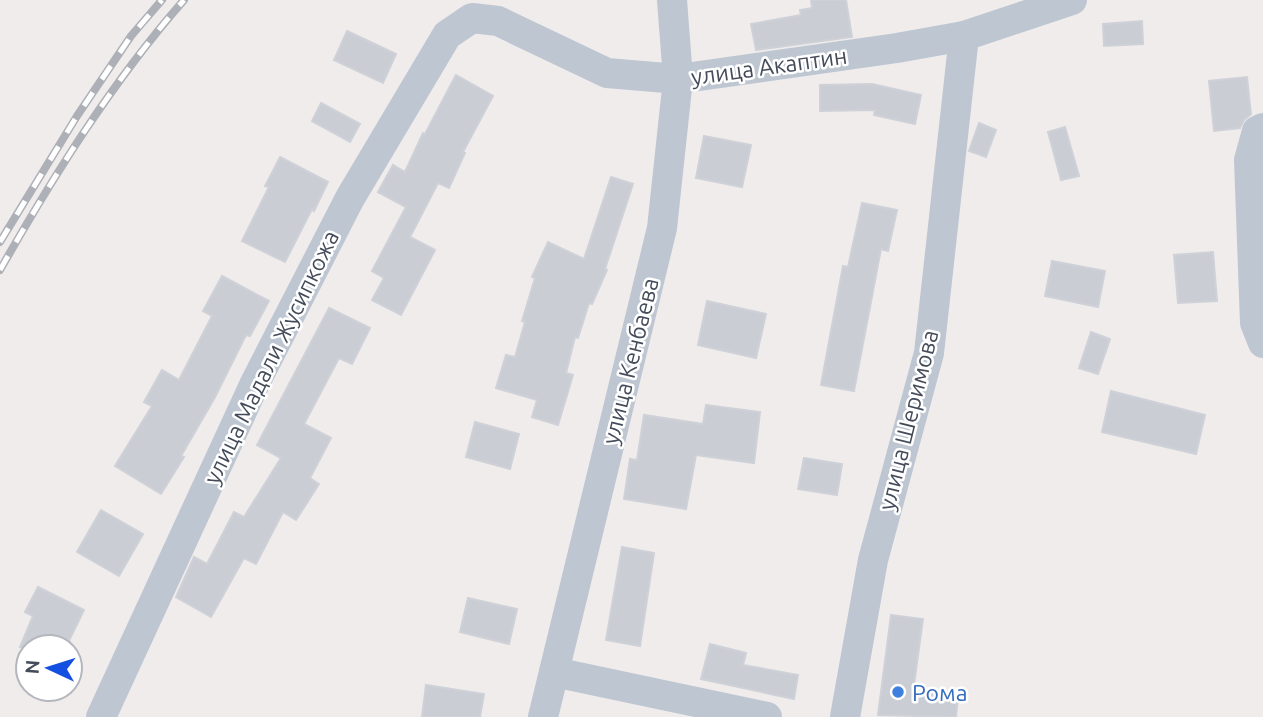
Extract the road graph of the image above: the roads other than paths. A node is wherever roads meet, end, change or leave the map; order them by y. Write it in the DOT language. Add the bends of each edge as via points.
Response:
graph roads {
  1 [pos="672,0"];
  2 [pos="1072,0"];
  3 [pos="472,18"];
  4 [pos="964,36"];
  5 [pos="678,79"];
  6 [pos="1263,128"];
  7 [pos="1263,343"];
  8 [pos="554,672"];
  9 [pos="101,717"];
  10 [pos="543,717"];
  11 [pos="767,717"];
  12 [pos="845,717"];
  1 -- 5 [label="street, улица Кенбаева"];
  2 -- 4 [label="street, улица Акаптин"];
  3 -- 5 [label="street, улица Акаптин" via="498,21 607,73"];
  3 -- 9 [label="street, улица Мадали Жусипкожа" via="447,35 349,198 255,383"];
  4 -- 5 [label="street, улица Акаптин"];
  4 -- 12 [label="street, улица Шеримова" via="929,353 873,559"];
  5 -- 8 [label="street, улица Кенбаева" via="662,228"];
  6 -- 7 [label="street" via="1257,131 1250,160 1255,323"];
  8 -- 10 [label="street, улица Кенбаева"];
  8 -- 11 [label="street"];
}
